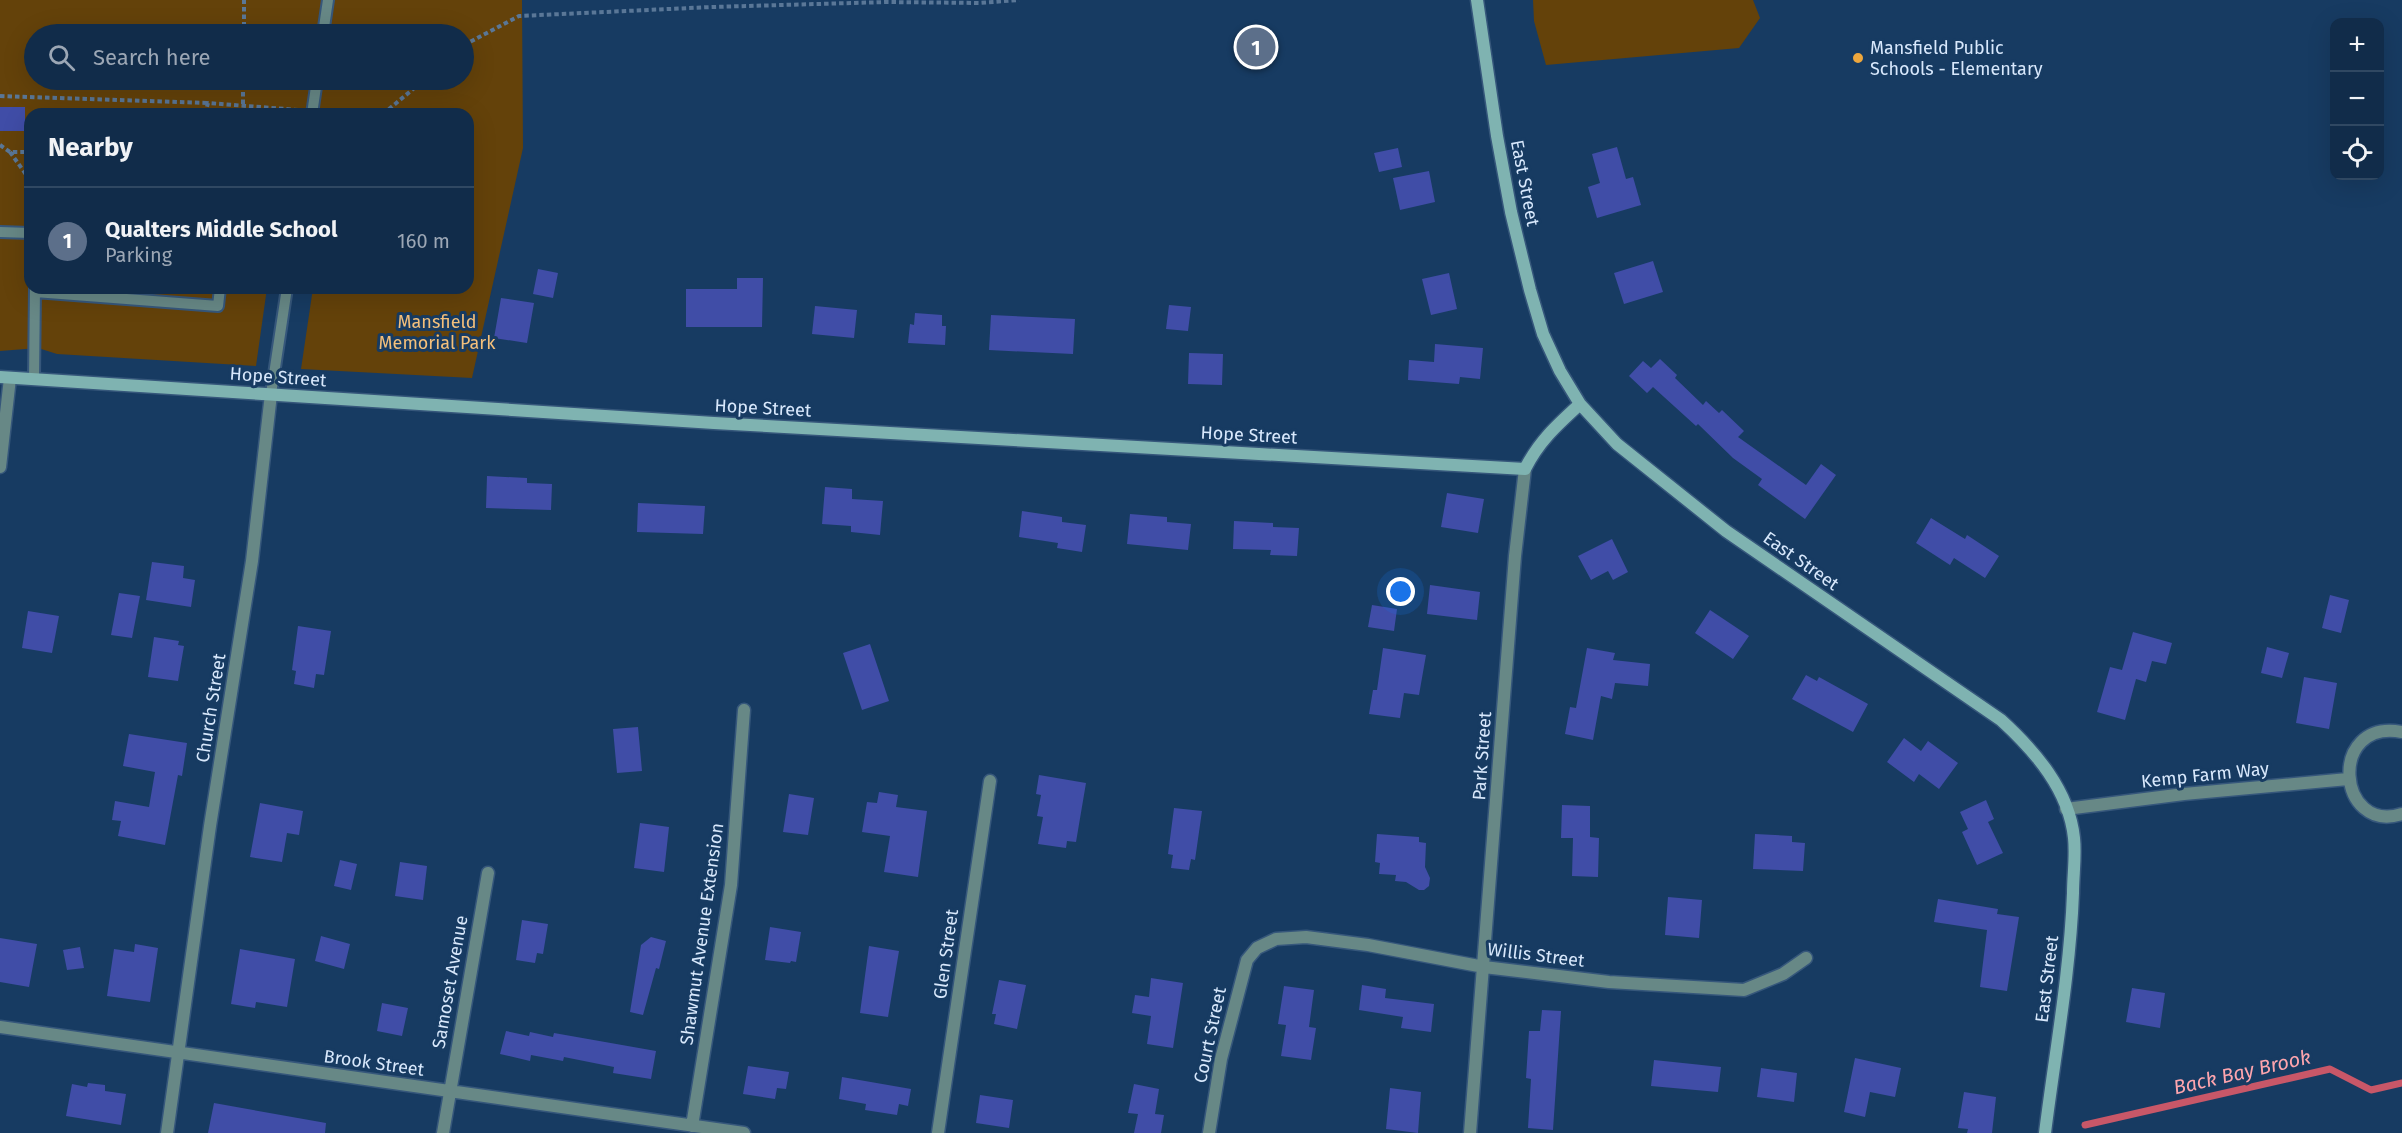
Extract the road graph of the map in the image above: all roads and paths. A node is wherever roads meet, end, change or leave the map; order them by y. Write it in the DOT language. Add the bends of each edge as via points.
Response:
graph roads {
  1 [pos="244,0"];
  2 [pos="328,0"];
  3 [pos="1019,0"];
  4 [pos="1477,0"];
  5 [pos="977,1"];
  6 [pos="244,24"];
  7 [pos="324,24"];
  8 [pos="474,40"];
  9 [pos="243,90"];
  10 [pos="315,90"];
  11 [pos="412,90"];
  12 [pos="0,96"];
  13 [pos="208,103"];
  14 [pos="243,104"];
  15 [pos="207,108"];
  16 [pos="278,108"];
  17 [pos="313,108"];
  18 [pos="390,108"];
  19 [pos="0,145"];
  20 [pos="10,152"];
  21 [pos="24,152"];
  22 [pos="24,172"];
  23 [pos="0,232"];
  24 [pos="24,233"];
  25 [pos="35,294"];
  26 [pos="81,294"];
  27 [pos="219,294"];
  28 [pos="286,294"];
  29 [pos="5,377"];
  30 [pos="34,379"];
  31 [pos="272,394"];
  32 [pos="1580,404"];
  33 [pos="0,467"];
  34 [pos="1525,469"];
  35 [pos="744,710"];
  36 [pos="2402,732"];
  37 [pos="2348,779"];
  38 [pos="990,781"];
  39 [pos="2066,809"];
  40 [pos="2402,814"];
  41 [pos="488,873"];
  42 [pos="1257,948"];
  43 [pos="1806,958"];
  44 [pos="1484,967"];
  45 [pos="0,1027"];
  46 [pos="178,1054"];
  47 [pos="449,1092"];
  48 [pos="693,1126"];
  49 [pos="166,1133"];
  50 [pos="443,1133"];
  51 [pos="744,1133"];
  52 [pos="938,1133"];
  53 [pos="1209,1133"];
  54 [pos="1470,1133"];
  55 [pos="2044,1133"];
  1 -- 6 [label="path"];
  2 -- 7 [label="lane"];
  3 -- 5 [label="path"];
  4 -- 32 [label="main road, East Street" via="1497,136 1530,290 1543,334"];
  5 -- 8 [label="path" via="519,16"];
  9 -- 14 [label="path"];
  10 -- 17 [label="lane"];
  11 -- 18 [label="path"];
  12 -- 13 [label="path"];
  13 -- 14 [label="path"];
  13 -- 15 [label="path"];
  14 -- 16 [label="path"];
  19 -- 20 [label="path"];
  20 -- 21 [label="path"];
  20 -- 22 [label="path"];
  23 -- 24 [label="lane"];
  25 -- 30 [label="lane"];
  26 -- 27 [label="lane" via="218,306"];
  28 -- 31 [label="lane, Church Street"];
  29 -- 30 [label="main road, Hope Street"];
  29 -- 33 [label="street"];
  30 -- 31 [label="main road, Hope Street"];
  31 -- 34 [label="main road, Hope Street"];
  31 -- 46 [label="street, Church Street" via="252,561"];
  32 -- 34 [label="main road, Park Street" via="1536,448"];
  32 -- 39 [label="main road, East Street" via="1617,444 1726,531 2001,720 2046,767"];
  34 -- 44 [label="street, Park Street"];
  35 -- 48 [label="street, Shawmut Avenue Extension" via="731,885"];
  36 -- 37 [label="street" via="2391,730 2364,740 2352,758"];
  37 -- 39 [label="street, Kemp Farm Way"];
  37 -- 40 [label="street" via="2360,804 2371,812 2384,816"];
  38 -- 52 [label="street, Glen Street"];
  39 -- 55 [label="main road, East Street" via="2074,838 2071,931"];
  41 -- 47 [label="street, Samoset Avenue"];
  42 -- 44 [label="street, Willis Street" via="1276,939 1306,937"];
  42 -- 53 [label="street, Court Street" via="1247,960 1239,986 1221,1059"];
  43 -- 44 [label="street, Willis Street" via="1783,974 1744,990 1609,982"];
  44 -- 54 [label="street, Park Street"];
  45 -- 46 [label="street, Brook Street"];
  46 -- 47 [label="street, Brook Street"];
  46 -- 49 [label="street, Church Street"];
  47 -- 48 [label="street, Brook Street"];
  47 -- 50 [label="street, Samoset Avenue"];
  48 -- 51 [label="street, Brook Street"];
}
